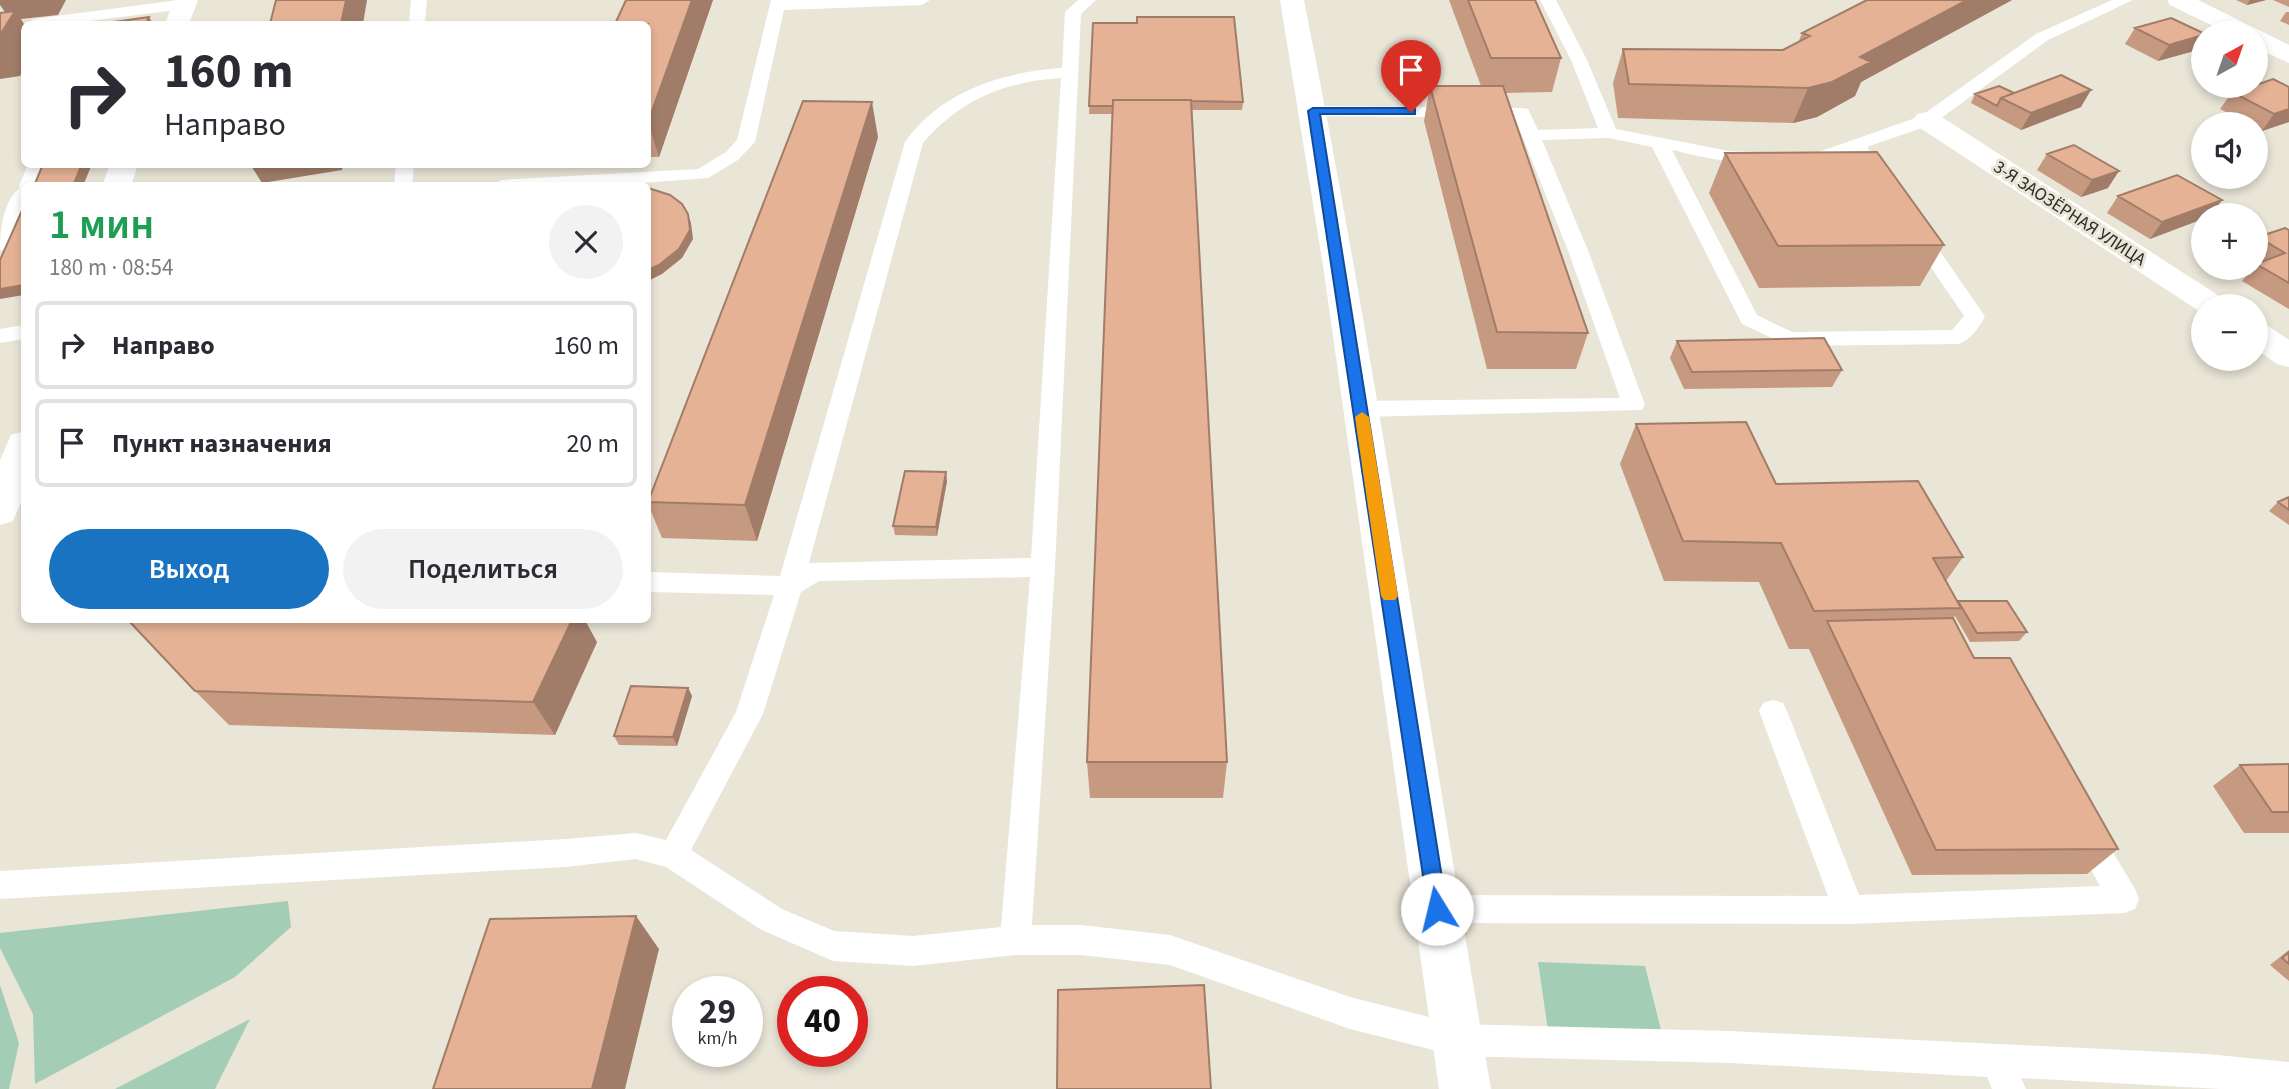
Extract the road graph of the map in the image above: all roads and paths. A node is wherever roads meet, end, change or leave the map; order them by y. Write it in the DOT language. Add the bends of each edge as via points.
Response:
graph roads {
  1 [pos="419,0"];
  2 [pos="922,0"];
  3 [pos="1088,0"];
  4 [pos="1292,0"];
  5 [pos="1548,0"];
  6 [pos="2125,0"];
  7 [pos="2179,0"];
  8 [pos="778,3"];
  9 [pos="182,10"];
  10 [pos="66,21"];
  11 [pos="417,21"];
  12 [pos="2222,21"];
  13 [pos="2268,44"];
  14 [pos="2289,55"];
  15 [pos="1071,74"];
  16 [pos="1313,111"];
  17 [pos="1927,120"];
  18 [pos="1609,133"];
  19 [pos="1534,135"];
  20 [pos="1660,145"];
  21 [pos="1857,145"];
  22 [pos="613,182"];
  23 [pos="1888,191"];
  24 [pos="21,200"];
  25 [pos="1904,214"];
  26 [pos="2,245"];
  27 [pos="2195,294"];
  28 [pos="21,332"];
  29 [pos="0,336"];
  30 [pos="2268,342"];
  31 [pos="2289,356"];
  32 [pos="1361,409"];
  33 [pos="21,451"];
  34 [pos="3,494"];
  35 [pos="1043,567"];
  36 [pos="651,583"];
  37 [pos="790,586"];
  38 [pos="1773,711"];
  39 [pos="2071,806"];
  40 [pos="674,855"];
  41 [pos="0,885"];
  42 [pos="1437,909"];
  43 [pos="1849,910"];
  44 [pos="1015,940"];
  45 [pos="1457,1040"];
  46 [pos="2004,1075"];
  47 [pos="2289,1079"];
  48 [pos="1465,1089"];
  1 -- 11 [label="lane"];
  2 -- 8 [label="lane"];
  3 -- 15 [label="lane" via="1073,12"];
  4 -- 16 [label="street"];
  5 -- 18 [label="lane"];
  6 -- 17 [label="lane" via="2042,37"];
  7 -- 12 [label="street"];
  8 -- 22 [label="lane" via="746,142 702,174"];
  9 -- 10 [label="lane"];
  13 -- 14 [label="street"];
  15 -- 35 [label="lane"];
  15 -- 37 [label="lane" via="1021,77 987,88 951,104 929,121 914,142"];
  16 -- 19 [label="lane" via="1522,113"];
  16 -- 32 [label="street"];
  17 -- 21 [label="lane"];
  17 -- 27 [label="street, 3-Я ЗАОЗЁРНАЯ УЛИЦА"];
  18 -- 19 [label="lane"];
  18 -- 20 [label="lane"];
  19 -- 32 [label="lane" via="1634,405"];
  20 -- 21 [label="lane" via="1729,156 1815,159"];
  20 -- 25 [label="lane" via="1749,319 1789,339 1958,337 1975,317"];
  21 -- 23 [label="lane"];
  24 -- 26 [label="lane"];
  28 -- 29 [label="lane"];
  30 -- 31 [label="street"];
  32 -- 42 [label="street"];
  33 -- 34 [label="street"];
  35 -- 37 [label="lane" via="815,571"];
  35 -- 44 [label="lane"];
  36 -- 37 [label="lane"];
  37 -- 40 [label="lane" via="749,714"];
  38 -- 43 [label="lane"];
  39 -- 43 [label="lane" via="2124,899"];
  40 -- 41 [label="lane" via="636,846"];
  40 -- 44 [label="lane" via="771,919 833,946 913,951"];
  42 -- 43 [label="lane"];
  42 -- 45 [label="street"];
  44 -- 45 [label="lane" via="1081,940 1170,950 1350,1013"];
  45 -- 46 [label="lane" via="1730,1047"];
  45 -- 48 [label="street"];
  46 -- 47 [label="lane" via="2207,1071"];
}
